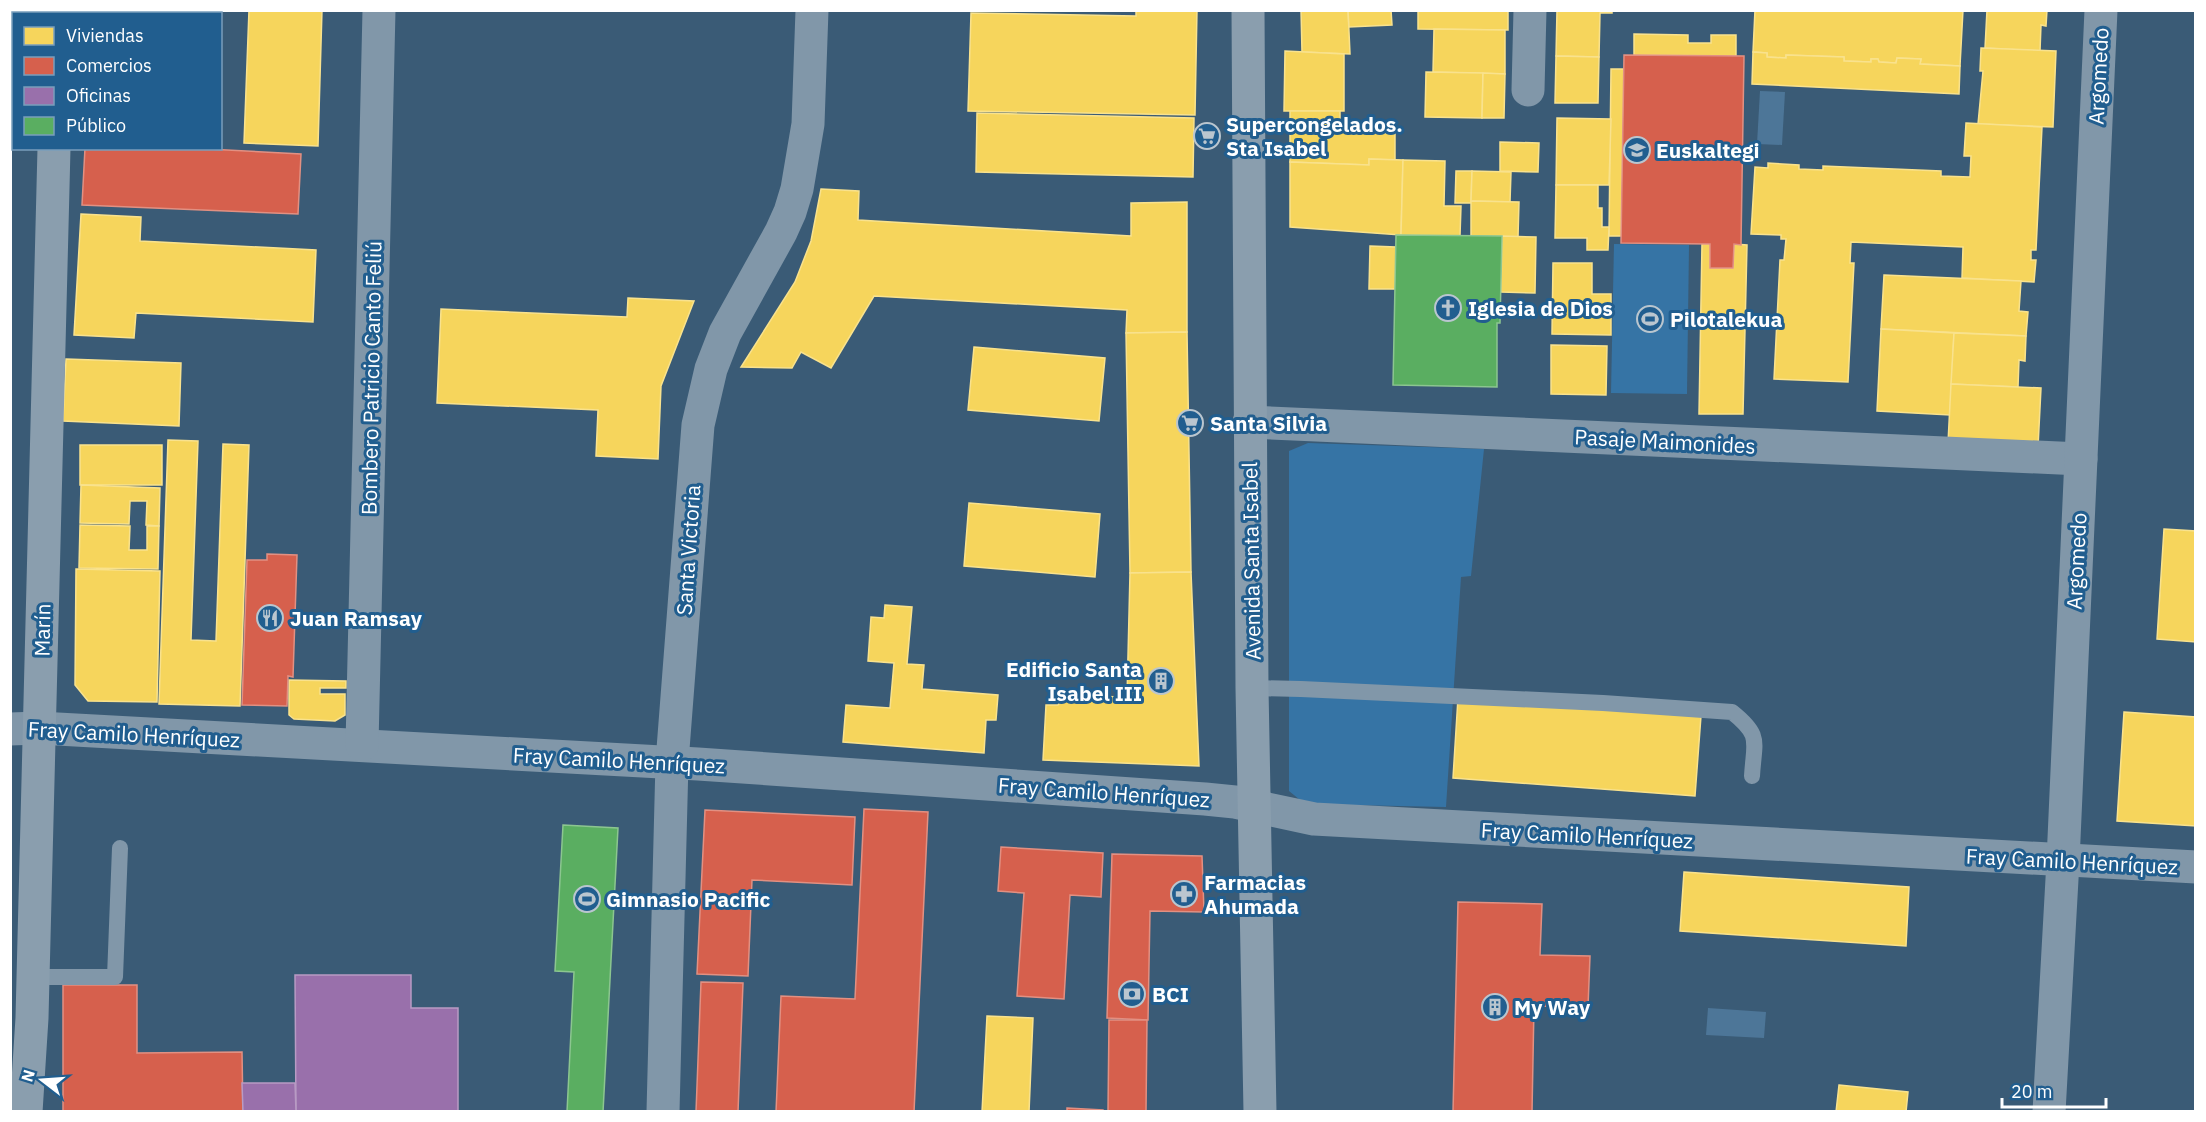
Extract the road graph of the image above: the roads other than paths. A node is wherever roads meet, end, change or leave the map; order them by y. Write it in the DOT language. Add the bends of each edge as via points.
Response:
graph roads {
  1 [pos="379,10"];
  2 [pos="812,10"];
  3 [pos="1248,10"];
  4 [pos="1530,10"];
  5 [pos="2101,10"];
  6 [pos="1528,90"];
  7 [pos="54,150"];
  8 [pos="1249,422"];
  9 [pos="2081,459"];
  10 [pos="1252,688"];
  11 [pos="25,728"];
  12 [pos="362,745"];
  13 [pos="672,762"];
  14 [pos="1752,776"];
  15 [pos="1254,806"];
  16 [pos="120,848"];
  17 [pos="2063,861"];
  18 [pos="2196,867"];
  19 [pos="33,977"];
  20 [pos="26,1112"];
  21 [pos="663,1112"];
  22 [pos="1260,1112"];
  23 [pos="2049,1112"];
  1 -- 12 [label="street, Bombero Patricio Canto Feliú"];
  2 -- 13 [label="street, Santa Victoria" via="808,124 797,189 781,232 725,333 711,369 698,425"];
  3 -- 8 [label="main road, Avenida Santa Isabel"];
  4 -- 6 [label="street"];
  5 -- 9 [label="street, Argomedo"];
  7 -- 11 [label="main road, Marín"];
  8 -- 9 [label="street, Pasaje Maimonides"];
  8 -- 10 [label="main road, Avenida Santa Isabel"];
  9 -- 17 [label="street, Argomedo"];
  10 -- 14 [label="lane" via="1732,712 1755,735"];
  10 -- 15 [label="main road, Avenida Santa Isabel"];
  11 -- 12 [label="street, Fray Camilo Henríquez"];
  11 -- 19 [label="main road, Marín"];
  12 -- 13 [label="street, Fray Camilo Henríquez"];
  13 -- 15 [label="street, Fray Camilo Henríquez" via="1206,799"];
  13 -- 21 [label="street, Santa Victoria"];
  15 -- 17 [label="street, Fray Camilo Henríquez" via="1314,819"];
  15 -- 22 [label="main road, Avenida Santa Isabel"];
  16 -- 19 [label="lane" via="115,977"];
  17 -- 18 [label="street, Fray Camilo Henríquez"];
  17 -- 23 [label="street, Argomedo"];
  19 -- 20 [label="main road, Marín" via="25,1025"];
}
